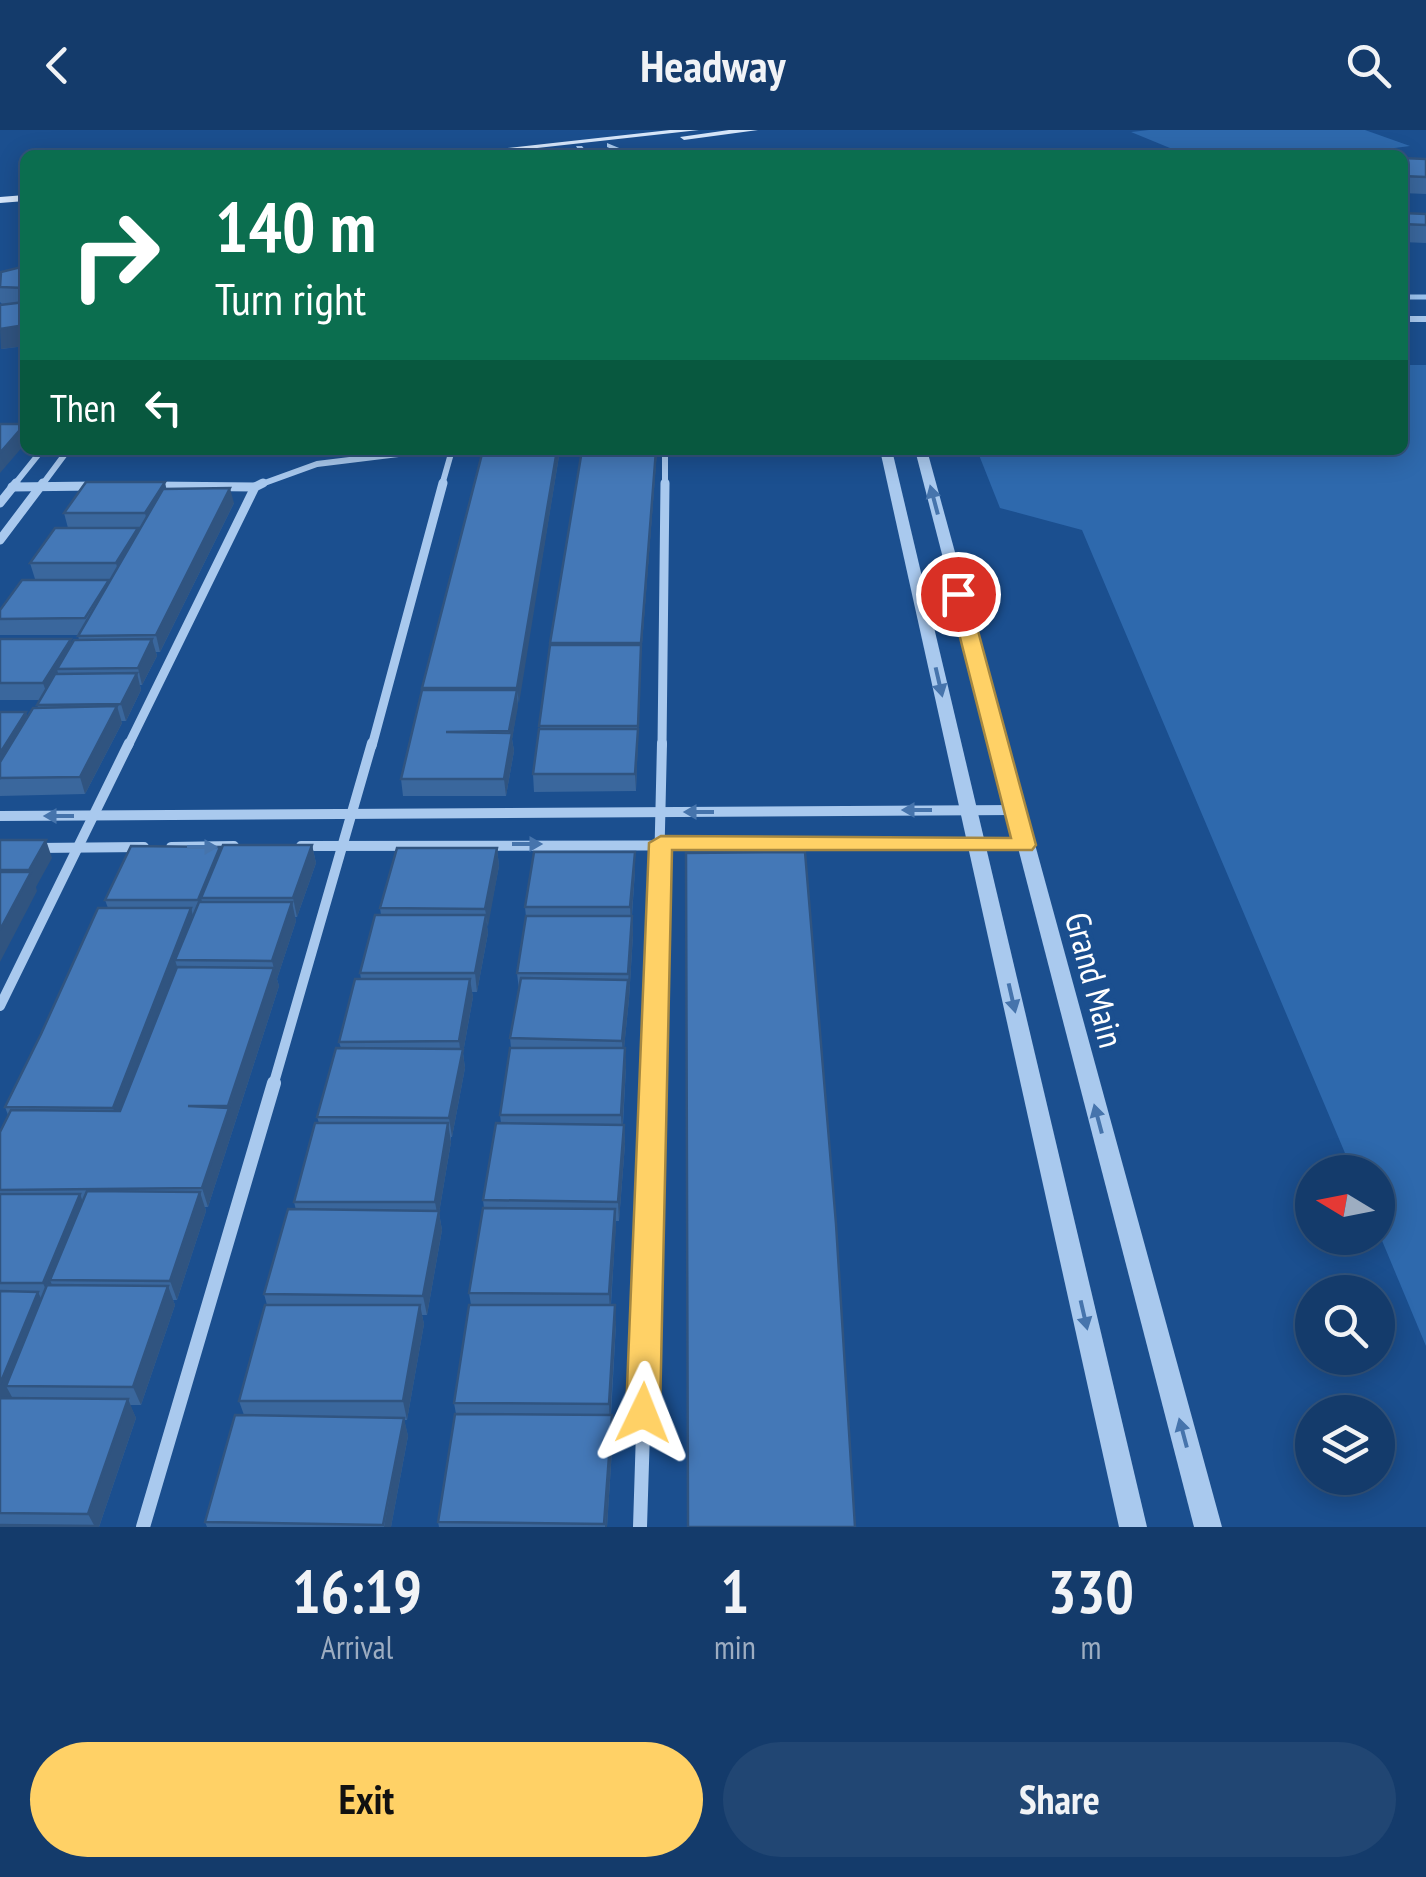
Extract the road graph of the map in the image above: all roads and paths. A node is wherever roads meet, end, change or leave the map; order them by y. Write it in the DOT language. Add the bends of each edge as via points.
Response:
graph roads {
  1 [pos="558,130"];
  2 [pos="585,130"];
  3 [pos="695,130"];
  4 [pos="754,130"];
  5 [pos="597,140"];
  6 [pos="610,145"];
  7 [pos="580,149"];
  8 [pos="621,150"];
  9 [pos="38,455"];
  10 [pos="64,455"];
  11 [pos="394,455"];
  12 [pos="451,455"];
  13 [pos="665,455"];
  14 [pos="887,455"];
  15 [pos="922,455"];
  16 [pos="99,486"];
  17 [pos="138,486"];
  18 [pos="255,487"];
  19 [pos="12,488"];
  20 [pos="40,488"];
  21 [pos="0,503"];
  22 [pos="0,540"];
  23 [pos="969,810"];
  24 [pos="1015,810"];
  25 [pos="661,812"];
  26 [pos="353,814"];
  27 [pos="0,816"];
  28 [pos="95,816"];
  29 [pos="661,843"];
  30 [pos="344,845"];
  31 [pos="977,845"];
  32 [pos="1024,845"];
  33 [pos="250,846"];
  34 [pos="287,846"];
  35 [pos="20,848"];
  36 [pos="79,848"];
  37 [pos="0,1006"];
  38 [pos="143,1527"];
  39 [pos="640,1527"];
  40 [pos="1133,1527"];
  41 [pos="1208,1527"];
  1 -- 7 [label="main road"];
  2 -- 5 [label="main road"];
  3 -- 5 [label="main road"];
  4 -- 6 [label="main road"];
  5 -- 6 [label="main road"];
  5 -- 7 [label="main road"];
  6 -- 7 [label="main road"];
  6 -- 8 [label="street"];
  9 -- 19 [label="street"];
  10 -- 20 [label="street"];
  11 -- 18 [label="street" via="302,468"];
  12 -- 26 [label="street"];
  13 -- 25 [label="street"];
  14 -- 23 [label="street, one-way"];
  24 -- 15 [label="street, Grand Main, one-way"];
  16 -- 20 [label="street"];
  17 -- 18 [label="street"];
  18 -- 28 [label="street"];
  19 -- 20 [label="street"];
  19 -- 21 [label="street"];
  20 -- 22 [label="street"];
  23 -- 24 [label="street"];
  23 -- 25 [label="street, one-way"];
  23 -- 31 [label="street"];
  24 -- 32 [label="street, Grand Main"];
  25 -- 26 [label="street"];
  25 -- 29 [label="street"];
  26 -- 28 [label="street"];
  26 -- 30 [label="street"];
  28 -- 27 [label="street, one-way"];
  28 -- 36 [label="street"];
  30 -- 29 [label="street, one-way"];
  29 -- 31 [label="street"];
  29 -- 39 [label="street"];
  30 -- 34 [label="street"];
  30 -- 38 [label="street"];
  31 -- 32 [label="street"];
  31 -- 40 [label="street, one-way"];
  41 -- 32 [label="street, Grand Main, one-way"];
  36 -- 33 [label="street, one-way"];
  35 -- 36 [label="street"];
  36 -- 37 [label="street"];
}
